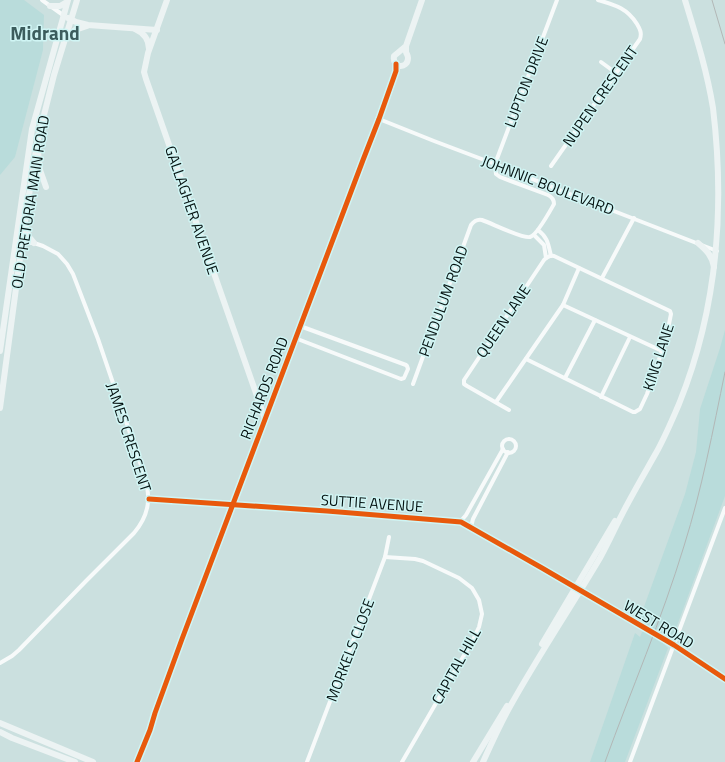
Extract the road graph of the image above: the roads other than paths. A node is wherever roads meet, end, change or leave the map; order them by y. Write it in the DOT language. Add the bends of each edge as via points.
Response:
graph roads {
  1 [pos="42,0"];
  2 [pos="77,0"];
  3 [pos="167,0"];
  4 [pos="422,0"];
  5 [pos="557,0"];
  6 [pos="598,0"];
  7 [pos="685,0"];
  8 [pos="67,1"];
  9 [pos="50,6"];
  10 [pos="63,15"];
  11 [pos="70,20"];
  12 [pos="88,25"];
  13 [pos="132,28"];
  14 [pos="157,30"];
  15 [pos="65,38"];
  16 [pos="403,52"];
  17 [pos="148,53"];
  18 [pos="601,62"];
  19 [pos="398,65"];
  20 [pos="616,73"];
  21 [pos="379,119"];
  22 [pos="37,143"];
  23 [pos="495,164"];
  24 [pos="551,166"];
  25 [pos="46,187"];
  26 [pos="634,218"];
  27 [pos="25,221"];
  28 [pos="538,230"];
  29 [pos="532,236"];
  30 [pos="15,242"];
  31 [pos="22,243"];
  32 [pos="34,243"];
  33 [pos="698,243"];
  34 [pos="717,251"];
  35 [pos="548,257"];
  36 [pos="579,268"];
  37 [pos="714,272"];
  38 [pos="602,278"];
  39 [pos="563,305"];
  40 [pos="595,320"];
  41 [pos="300,326"];
  42 [pos="630,337"];
  43 [pos="295,338"];
  44 [pos="0,351"];
  45 [pos="662,351"];
  46 [pos="526,359"];
  47 [pos="565,378"];
  48 [pos="412,384"];
  49 [pos="601,397"];
  50 [pos="496,402"];
  51 [pos="0,408"];
  52 [pos="509,410"];
  53 [pos="265,419"];
  54 [pos="503,449"];
  55 [pos="508,452"];
  56 [pos="480,491"];
  57 [pos="486,494"];
  58 [pos="149,499"];
  59 [pos="232,505"];
  60 [pos="725,508"];
  61 [pos="459,522"];
  62 [pos="471,527"];
  63 [pos="389,537"];
  64 [pos="385,557"];
  65 [pos="578,589"];
  66 [pos="672,644"];
  67 [pos="0,663"];
  68 [pos="725,679"];
  69 [pos="0,723"];
  70 [pos="0,732"];
  71 [pos="75,762"];
  72 [pos="93,762"];
  73 [pos="135,762"];
  74 [pos="307,762"];
  75 [pos="402,762"];
  76 [pos="473,762"];
  77 [pos="483,762"];
  78 [pos="630,762"];
  1 -- 9 [label="street"];
  2 -- 11 [label="main road, OLD PRETORIA MAIN ROAD"];
  3 -- 14 [label="main road, GALLAGHER AVENUE"];
  4 -- 16 [label="main road"];
  5 -- 23 [label="street, LUPTON DRIVE"];
  6 -- 20 [label="street, NUPEN CRESCENT" via="627,11 641,32 640,39"];
  7 -- 34 [label="main road" via="704,66 715,120 720,188"];
  8 -- 9 [label="main road" via="60,6"];
  8 -- 10 [label="main road, OLD PRETORIA MAIN ROAD"];
  9 -- 10 [label="street"];
  10 -- 11 [label="main road"];
  10 -- 30 [label="main road, OLD PRETORIA MAIN ROAD" via="32,129"];
  11 -- 12 [label="main road"];
  11 -- 15 [label="main road, OLD PRETORIA MAIN ROAD"];
  12 -- 13 [label="main road"];
  12 -- 15 [label="main road" via="75,30"];
  13 -- 14 [label="main road"];
  13 -- 17 [label="main road" via="145,36 148,41"];
  14 -- 17 [label="main road, GALLAGHER AVENUE"];
  15 -- 22 [label="main road, OLD PRETORIA MAIN ROAD"];
  16 -- 19 [label="main road" via="396,54 394,58"];
  16 -- 19 [label="main road" via="408,58 407,62"];
  17 -- 53 [label="main road, GALLAGHER AVENUE" via="144,72 147,85"];
  18 -- 20 [label="street"];
  19 -- 21 [label="main road, RICHARDS ROAD"];
  20 -- 24 [label="street, NUPEN CRESCENT"];
  21 -- 23 [label="street, JOHNNIC BOULEVARD"];
  21 -- 41 [label="main road, RICHARDS ROAD"];
  22 -- 25 [label="main road" via="40,170"];
  22 -- 27 [label="main road, OLD PRETORIA MAIN ROAD"];
  23 -- 26 [label="street, JOHNNIC BOULEVARD"];
  23 -- 28 [label="street" via="497,175 548,195 554,200"];
  26 -- 33 [label="street, JOHNNIC BOULEVARD"];
  26 -- 38 [label="street"];
  27 -- 31 [label="main road, OLD PRETORIA MAIN ROAD"];
  27 -- 32 [label="main road" via="28,236"];
  28 -- 29 [label="street"];
  28 -- 35 [label="street" via="547,239"];
  29 -- 35 [label="street" via="544,245"];
  29 -- 48 [label="street, PENDULUM ROAD" via="523,236 485,221 476,220 471,225"];
  30 -- 31 [label="street, JAMES CRESCENT"];
  30 -- 44 [label="main road, OLD PRETORIA MAIN ROAD"];
  31 -- 32 [label="street, JAMES CRESCENT"];
  31 -- 51 [label="main road, OLD PRETORIA MAIN ROAD"];
  32 -- 58 [label="street, JAMES CRESCENT" via="58,254 73,274 144,474"];
  33 -- 34 [label="street, JOHNNIC BOULEVARD"];
  33 -- 37 [label="main road" via="711,257"];
  34 -- 37 [label="main road"];
  35 -- 36 [label="street" via="554,256"];
  35 -- 50 [label="street, QUEEN LANE" via="464,380 465,385"];
  36 -- 38 [label="street, KING LANE"];
  36 -- 39 [label="street"];
  37 -- 65 [label="main road" via="702,334 682,396 658,451 627,503 608,543"];
  38 -- 45 [label="street, KING LANE" via="671,312"];
  39 -- 40 [label="street"];
  39 -- 46 [label="street"];
  40 -- 42 [label="street"];
  40 -- 47 [label="street"];
  41 -- 43 [label="main road, RICHARDS ROAD"];
  41 -- 43 [label="street" via="406,365 408,369 401,379"];
  42 -- 45 [label="street"];
  42 -- 49 [label="street"];
  43 -- 53 [label="main road, RICHARDS ROAD"];
  45 -- 49 [label="street, KING LANE" via="638,412"];
  46 -- 47 [label="street, KING LANE"];
  46 -- 50 [label="street"];
  47 -- 49 [label="street, KING LANE"];
  50 -- 52 [label="street"];
  53 -- 59 [label="main road, RICHARDS ROAD"];
  54 -- 55 [label="street"];
  54 -- 55 [label="street" via="504,441 512,440 515,448"];
  54 -- 56 [label="street"];
  55 -- 57 [label="street"];
  56 -- 57 [label="street"];
  56 -- 61 [label="street"];
  57 -- 62 [label="street"];
  58 -- 59 [label="street, SUTTIE AVENUE"];
  58 -- 67 [label="street, JAMES CRESCENT" via="145,516 134,533 19,650"];
  59 -- 61 [label="main road, SUTTIE AVENUE"];
  59 -- 73 [label="main road, RICHARDS ROAD"];
  60 -- 66 [label="street"];
  61 -- 62 [label="main road, SUTTIE AVENUE"];
  62 -- 65 [label="main road, SUTTIE AVENUE"];
  63 -- 64 [label="street, MORKELS CLOSE"];
  64 -- 74 [label="street, MORKELS CLOSE"];
  64 -- 75 [label="street, CAPITAL HILL" via="416,559 459,578 472,588 479,600 482,614 472,642"];
  65 -- 66 [label="main road, WEST ROAD"];
  65 -- 76 [label="main road"];
  65 -- 77 [label="main road" via="512,702"];
  66 -- 68 [label="main road, WEST ROAD"];
  66 -- 78 [label="street"];
  69 -- 72 [label="main road"];
  70 -- 71 [label="main road"];
}
